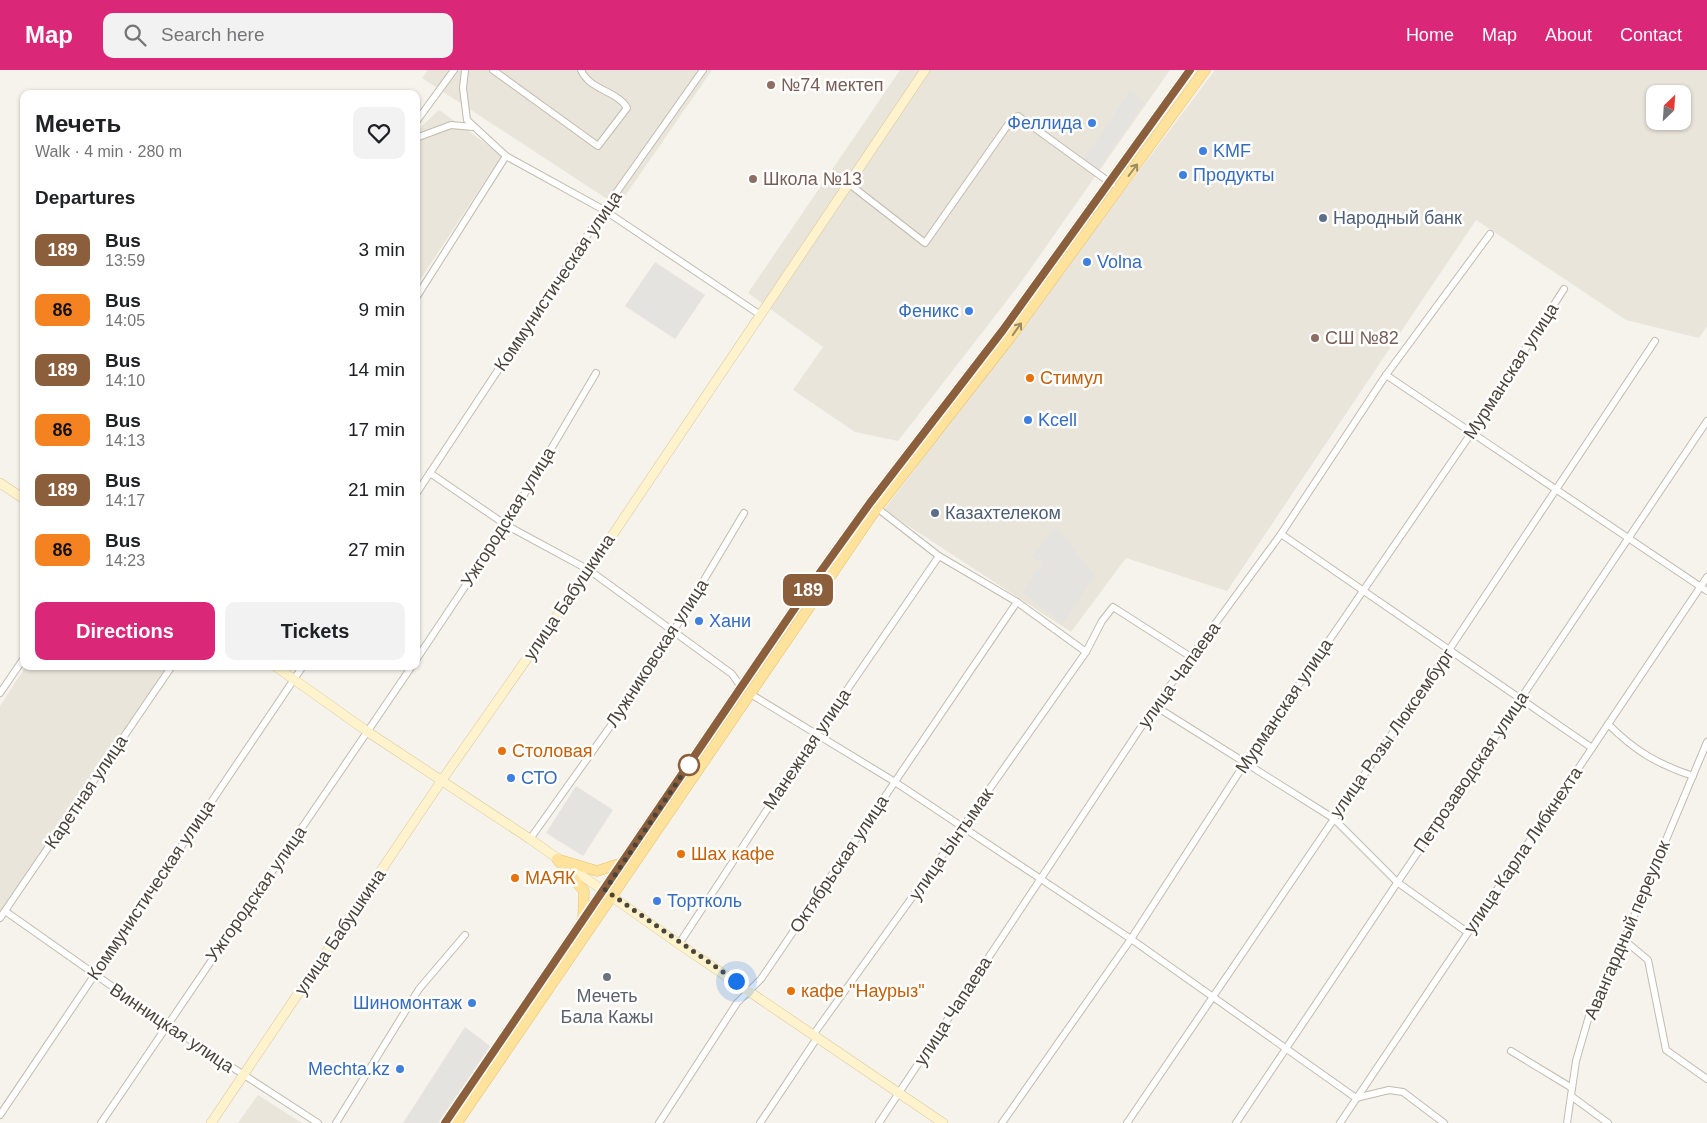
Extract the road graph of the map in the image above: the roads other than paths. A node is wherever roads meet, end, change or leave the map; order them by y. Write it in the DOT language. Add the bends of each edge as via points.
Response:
graph roads {
  1 [pos="454,70"];
  2 [pos="465,70"];
  3 [pos="582,70"];
  4 [pos="703,70"];
  5 [pos="925,70"];
  6 [pos="1190,70"];
  7 [pos="1206,70"];
  8 [pos="496,71"];
  9 [pos="420,117"];
  10 [pos="473,127"];
  11 [pos="420,137"];
  12 [pos="506,156"];
  13 [pos="1109,181"];
  14 [pos="848,183"];
  15 [pos="1119,189"];
  16 [pos="604,210"];
  17 [pos="1490,234"];
  18 [pos="1564,289"];
  19 [pos="420,292"];
  20 [pos="759,314"];
  21 [pos="1654,341"];
  22 [pos="596,373"];
  23 [pos="1386,374"];
  24 [pos="1707,421"];
  25 [pos="1472,432"];
  26 [pos="430,473"];
  27 [pos="0,483"];
  28 [pos="420,488"];
  29 [pos="1557,488"];
  30 [pos="20,496"];
  31 [pos="877,508"];
  32 [pos="744,513"];
  33 [pos="506,525"];
  34 [pos="1281,534"];
  35 [pos="1629,538"];
  36 [pos="939,556"];
  37 [pos="589,570"];
  38 [pos="1707,577"];
  39 [pos="1704,589"];
  40 [pos="1362,590"];
  41 [pos="1017,602"];
  42 [pos="675,632"];
  43 [pos="1449,650"];
  44 [pos="1086,652"];
  45 [pos="420,654"];
  46 [pos="1191,657"];
  47 [pos="20,664"];
  48 [pos="169,670"];
  49 [pos="280,670"];
  50 [pos="300,670"];
  51 [pos="409,670"];
  52 [pos="294,680"];
  53 [pos="745,690"];
  54 [pos="0,693"];
  55 [pos="1520,699"];
  56 [pos="1155,706"];
  57 [pos="1608,724"];
  58 [pos="368,732"];
  59 [pos="816,735"];
  60 [pos="1707,742"];
  61 [pos="1592,748"];
  62 [pos="1245,763"];
  63 [pos="1692,776"];
  64 [pos="442,780"];
  65 [pos="895,782"];
  66 [pos="1333,818"];
  67 [pos="962,828"];
  68 [pos="530,839"];
  69 [pos="557,859"];
  70 [pos="623,862"];
  71 [pos="1039,880"];
  72 [pos="1397,882"];
  73 [pos="608,893"];
  74 [pos="5,911"];
  75 [pos="0,918"];
  76 [pos="583,922"];
  77 [pos="1467,932"];
  78 [pos="465,935"];
  79 [pos="1130,939"];
  80 [pos="1624,940"];
  81 [pos="679,944"];
  82 [pos="93,974"];
  83 [pos="750,991"];
  84 [pos="1214,996"];
  85 [pos="166,1025"];
  86 [pos="815,1036"];
  87 [pos="1287,1049"];
  88 [pos="1510,1051"];
  89 [pos="243,1075"];
  90 [pos="1707,1079"];
  91 [pos="1572,1088"];
  92 [pos="900,1093"];
  93 [pos="1571,1096"];
  94 [pos="1356,1098"];
  95 [pos="0,1114"];
  96 [pos="101,1123"];
  97 [pos="210,1123"];
  98 [pos="318,1123"];
  99 [pos="336,1123"];
  100 [pos="445,1123"];
  101 [pos="457,1123"];
  102 [pos="658,1123"];
  103 [pos="760,1123"];
  104 [pos="880,1123"];
  105 [pos="943,1123"];
  106 [pos="1002,1123"];
  107 [pos="1126,1123"];
  108 [pos="1236,1123"];
  109 [pos="1340,1123"];
  110 [pos="1444,1123"];
  111 [pos="1567,1123"];
  112 [pos="1608,1123"];
  1 -- 9 [label="street"];
  2 -- 10 [label="street" via="465,114"];
  3 -- 8 [label="street" via="601,91 619,99 627,108 598,146"];
  4 -- 16 [label="street, Коммунистическая улица"];
  5 -- 14 [label="street, улица Бабушкина"];
  6 -- 13 [label="main road"];
  15 -- 7 [label="main road, one-way"];
  10 -- 11 [label="street" via="451,125"];
  10 -- 12 [label="street"];
  12 -- 16 [label="street"];
  12 -- 19 [label="street"];
  13 -- 14 [label="street" via="1054,140 1014,116 925,243"];
  13 -- 15 [label="street"];
  13 -- 53 [label="main road" via="1003,330 870,503"];
  14 -- 20 [label="street, улица Бабушкина"];
  31 -- 15 [label="main road, one-way" via="1009,339"];
  16 -- 20 [label="street"];
  16 -- 26 [label="street, Коммунистическая улица"];
  17 -- 23 [label="street, улица Чапаева"];
  18 -- 25 [label="street, Мурманская улица"];
  20 -- 37 [label="street, улица Бабушкина"];
  21 -- 29 [label="street, улица Розы Люксембург"];
  22 -- 33 [label="street, Ужгородская улица"];
  23 -- 25 [label="street"];
  23 -- 34 [label="street, улица Чапаева"];
  24 -- 35 [label="street, Петрозаводская улица"];
  25 -- 29 [label="street"];
  25 -- 40 [label="street, Мурманская улица"];
  26 -- 28 [label="street, Коммунистическая улица"];
  26 -- 33 [label="street"];
  27 -- 30 [label="street"];
  29 -- 35 [label="street"];
  29 -- 43 [label="street, улица Розы Люксембург"];
  31 -- 36 [label="street"];
  31 -- 53 [label="main road"];
  32 -- 42 [label="street, Лужниковская улица"];
  33 -- 37 [label="street"];
  33 -- 45 [label="street, Ужгородская улица"];
  34 -- 40 [label="street"];
  34 -- 46 [label="street, улица Чапаева"];
  35 -- 39 [label="street"];
  35 -- 55 [label="street, Петрозаводская улица"];
  36 -- 41 [label="street"];
  36 -- 59 [label="street, Манежная улица"];
  37 -- 42 [label="street"];
  37 -- 64 [label="street, улица Бабушкина"];
  38 -- 39 [label="street, улица Карла Либкнехта"];
  39 -- 57 [label="street, улица Карла Либкнехта"];
  40 -- 43 [label="street"];
  40 -- 62 [label="street, Мурманская улица"];
  41 -- 44 [label="street"];
  41 -- 65 [label="street, Октябрьская улица"];
  42 -- 53 [label="street" via="732,674"];
  42 -- 68 [label="street, Лужниковская улица"];
  43 -- 55 [label="street"];
  43 -- 66 [label="street, улица Розы Люксембург"];
  44 -- 46 [label="street, улица Ынтымак" via="1113,607"];
  44 -- 67 [label="street, улица Ынтымак"];
  46 -- 56 [label="street, улица Чапаева"];
  47 -- 54 [label="street"];
  48 -- 74 [label="street, Каретная улица"];
  49 -- 52 [label="street"];
  50 -- 52 [label="street, Коммунистическая улица"];
  51 -- 58 [label="street, Ужгородская улица"];
  52 -- 58 [label="street"];
  52 -- 82 [label="street, Коммунистическая улица"];
  53 -- 59 [label="street"];
  53 -- 70 [label="main road"];
  53 -- 73 [label="main road"];
  55 -- 61 [label="street"];
  55 -- 72 [label="street, Петрозаводская улица"];
  56 -- 62 [label="street"];
  56 -- 71 [label="street, улица Чапаева"];
  57 -- 61 [label="street, улица Карла Либкнехта"];
  57 -- 63 [label="street" via="1650,759"];
  58 -- 64 [label="street"];
  58 -- 85 [label="street, Ужгородская улица"];
  59 -- 65 [label="street"];
  59 -- 81 [label="street, Манежная улица"];
  60 -- 63 [label="street, Авангардный переулок"];
  61 -- 77 [label="street, улица Карла Либкнехта"];
  62 -- 66 [label="street"];
  62 -- 79 [label="street, Мурманская улица"];
  63 -- 80 [label="street, Авангардный переулок"];
  64 -- 68 [label="street"];
  64 -- 89 [label="street, улица Бабушкина"];
  65 -- 67 [label="street"];
  65 -- 83 [label="street, Октябрьская улица"];
  66 -- 72 [label="street"];
  66 -- 84 [label="street, улица Розы Люксембург"];
  67 -- 71 [label="street"];
  67 -- 86 [label="street, улица Ынтымак"];
  68 -- 69 [label="street"];
  69 -- 70 [label="main road" via="597,871"];
  69 -- 73 [label="street"];
  69 -- 76 [label="main road" via="584,891"];
  70 -- 73 [label="main road"];
  71 -- 79 [label="street"];
  71 -- 92 [label="street, улица Чапаева"];
  72 -- 77 [label="street"];
  72 -- 87 [label="street, Петрозаводская улица"];
  73 -- 76 [label="main road"];
  73 -- 81 [label="street"];
  73 -- 101 [label="main road"];
  74 -- 75 [label="street, Каретная улица"];
  74 -- 82 [label="street, Винницкая улица"];
  76 -- 100 [label="main road"];
  77 -- 94 [label="street, улица Карла Либкнехта"];
  78 -- 99 [label="street" via="419,989"];
  79 -- 84 [label="street"];
  79 -- 106 [label="street, Мурманская улица"];
  80 -- 90 [label="street" via="1648,960 1666,1050"];
  80 -- 91 [label="street, Авангардный переулок" via="1589,1016"];
  81 -- 83 [label="street"];
  82 -- 85 [label="street, Винницкая улица"];
  82 -- 95 [label="street, Коммунистическая улица"];
  83 -- 86 [label="street"];
  83 -- 102 [label="street, Октябрьская улица" via="737,1004"];
  84 -- 87 [label="street"];
  84 -- 107 [label="street, улица Розы Люксембург"];
  85 -- 89 [label="street, Винницкая улица"];
  85 -- 96 [label="street, Ужгородская улица"];
  86 -- 92 [label="street"];
  86 -- 103 [label="street, улица Ынтымак"];
  87 -- 94 [label="street"];
  87 -- 108 [label="street, Петрозаводская улица"];
  88 -- 91 [label="street"];
  89 -- 97 [label="street, улица Бабушкина"];
  89 -- 98 [label="street, Винницкая улица"];
  91 -- 93 [label="street, Авангардный переулок"];
  92 -- 104 [label="street, улица Чапаева"];
  92 -- 105 [label="street"];
  93 -- 111 [label="street, Авангардный переулок"];
  93 -- 112 [label="street"];
  94 -- 109 [label="street, улица Карла Либкнехта"];
  94 -- 110 [label="street" via="1389,1090 1403,1092"];
}
